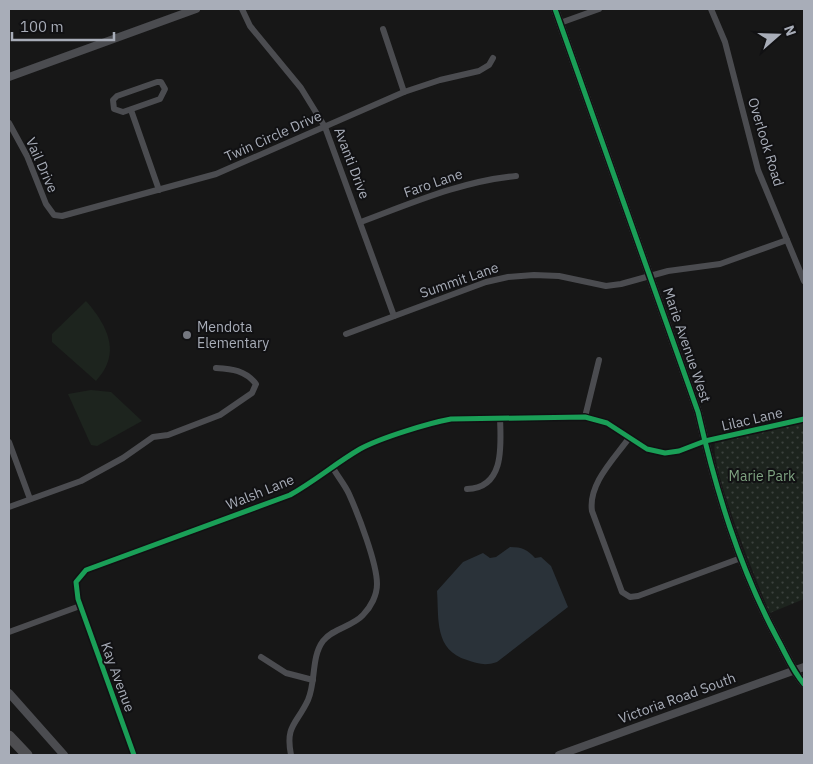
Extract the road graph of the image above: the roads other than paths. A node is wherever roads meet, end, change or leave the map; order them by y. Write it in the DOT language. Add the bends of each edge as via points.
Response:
graph roads {
  1 [pos="196,9"];
  2 [pos="242,9"];
  3 [pos="555,9"];
  4 [pos="599,9"];
  5 [pos="711,9"];
  6 [pos="560,23"];
  7 [pos="383,29"];
  8 [pos="493,58"];
  9 [pos="9,78"];
  10 [pos="404,92"];
  11 [pos="131,110"];
  12 [pos="9,123"];
  13 [pos="325,127"];
  14 [pos="516,176"];
  15 [pos="159,190"];
  16 [pos="54,215"];
  17 [pos="361,222"];
  18 [pos="787,240"];
  19 [pos="650,276"];
  20 [pos="804,281"];
  21 [pos="394,316"];
  22 [pos="346,334"];
  23 [pos="600,360"];
  24 [pos="216,368"];
  25 [pos="585,416"];
  26 [pos="500,418"];
  27 [pos="804,419"];
  28 [pos="629,438"];
  29 [pos="705,441"];
  30 [pos="9,442"];
  31 [pos="333,468"];
  32 [pos="467,489"];
  33 [pos="30,500"];
  34 [pos="9,507"];
  35 [pos="741,558"];
  36 [pos="80,606"];
  37 [pos="9,632"];
  38 [pos="261,657"];
  39 [pos="804,667"];
  40 [pos="792,670"];
  41 [pos="313,680"];
  42 [pos="804,684"];
  43 [pos="9,693"];
  44 [pos="9,736"];
  45 [pos="27,755"];
  46 [pos="64,755"];
  47 [pos="134,755"];
  48 [pos="291,755"];
  49 [pos="559,755"];
  1 -- 9 [label="street"];
  2 -- 13 [label="street, Avanti Drive" via="250,26 302,88"];
  3 -- 6 [label="street, Marie Avenue West"];
  4 -- 6 [label="street"];
  5 -- 18 [label="street, Overlook Road" via="725,42 758,170"];
  6 -- 19 [label="street, Marie Avenue West"];
  7 -- 10 [label="street"];
  8 -- 10 [label="street, Twin Circle Drive" via="479,71"];
  10 -- 13 [label="street, Twin Circle Drive"];
  11 -- 11 [label="street" via="160,100 164,96 164,84 157,82 113,100 114,109"];
  11 -- 15 [label="street"];
  12 -- 16 [label="street, Vail Drive"];
  13 -- 15 [label="street, Twin Circle Drive" via="216,174"];
  13 -- 17 [label="street, Avanti Drive"];
  14 -- 17 [label="street, Faro Lane" via="462,185"];
  15 -- 16 [label="street, Twin Circle Drive" via="68,215"];
  17 -- 21 [label="street, Avanti Drive"];
  18 -- 19 [label="street, Summit Lane" via="720,264"];
  18 -- 20 [label="street, Overlook Road"];
  19 -- 21 [label="street, Summit Lane" via="606,286 559,276 508,277"];
  19 -- 29 [label="street, Marie Avenue West" via="698,412"];
  21 -- 22 [label="street, Summit Lane"];
  23 -- 25 [label="street"];
  24 -- 33 [label="street" via="249,374 256,384 252,393 220,415 168,435 153,437 81,481"];
  25 -- 26 [label="street, Walsh Lane"];
  25 -- 28 [label="street, Walsh Lane" via="607,423"];
  26 -- 31 [label="street, Walsh Lane" via="434,422 362,448"];
  26 -- 32 [label="street" via="501,454 497,470 489,482 476,489"];
  27 -- 29 [label="street, Lilac Lane"];
  28 -- 29 [label="street, Walsh Lane" via="647,449 665,453"];
  28 -- 35 [label="street" via="595,486 590,501 622,592 638,596"];
  29 -- 35 [label="street, Marie Avenue West" via="718,493"];
  30 -- 33 [label="street"];
  31 -- 36 [label="street, Walsh Lane" via="290,495 86,570 76,582"];
  31 -- 41 [label="street" via="349,493 375,566 377,585 373,602 363,615 350,625 332,632 322,642"];
  33 -- 34 [label="street"];
  35 -- 40 [label="street, Marie Avenue West" via="761,608"];
  36 -- 37 [label="street"];
  36 -- 47 [label="street, Kay Avenue"];
  38 -- 41 [label="street" via="286,674"];
  39 -- 40 [label="street, Victoria Road South"];
  40 -- 42 [label="street, Marie Avenue West"];
  40 -- 49 [label="street, Victoria Road South"];
  41 -- 48 [label="street" via="308,700 292,725"];
  43 -- 46 [label="street"];
  44 -- 45 [label="highway"];
}
